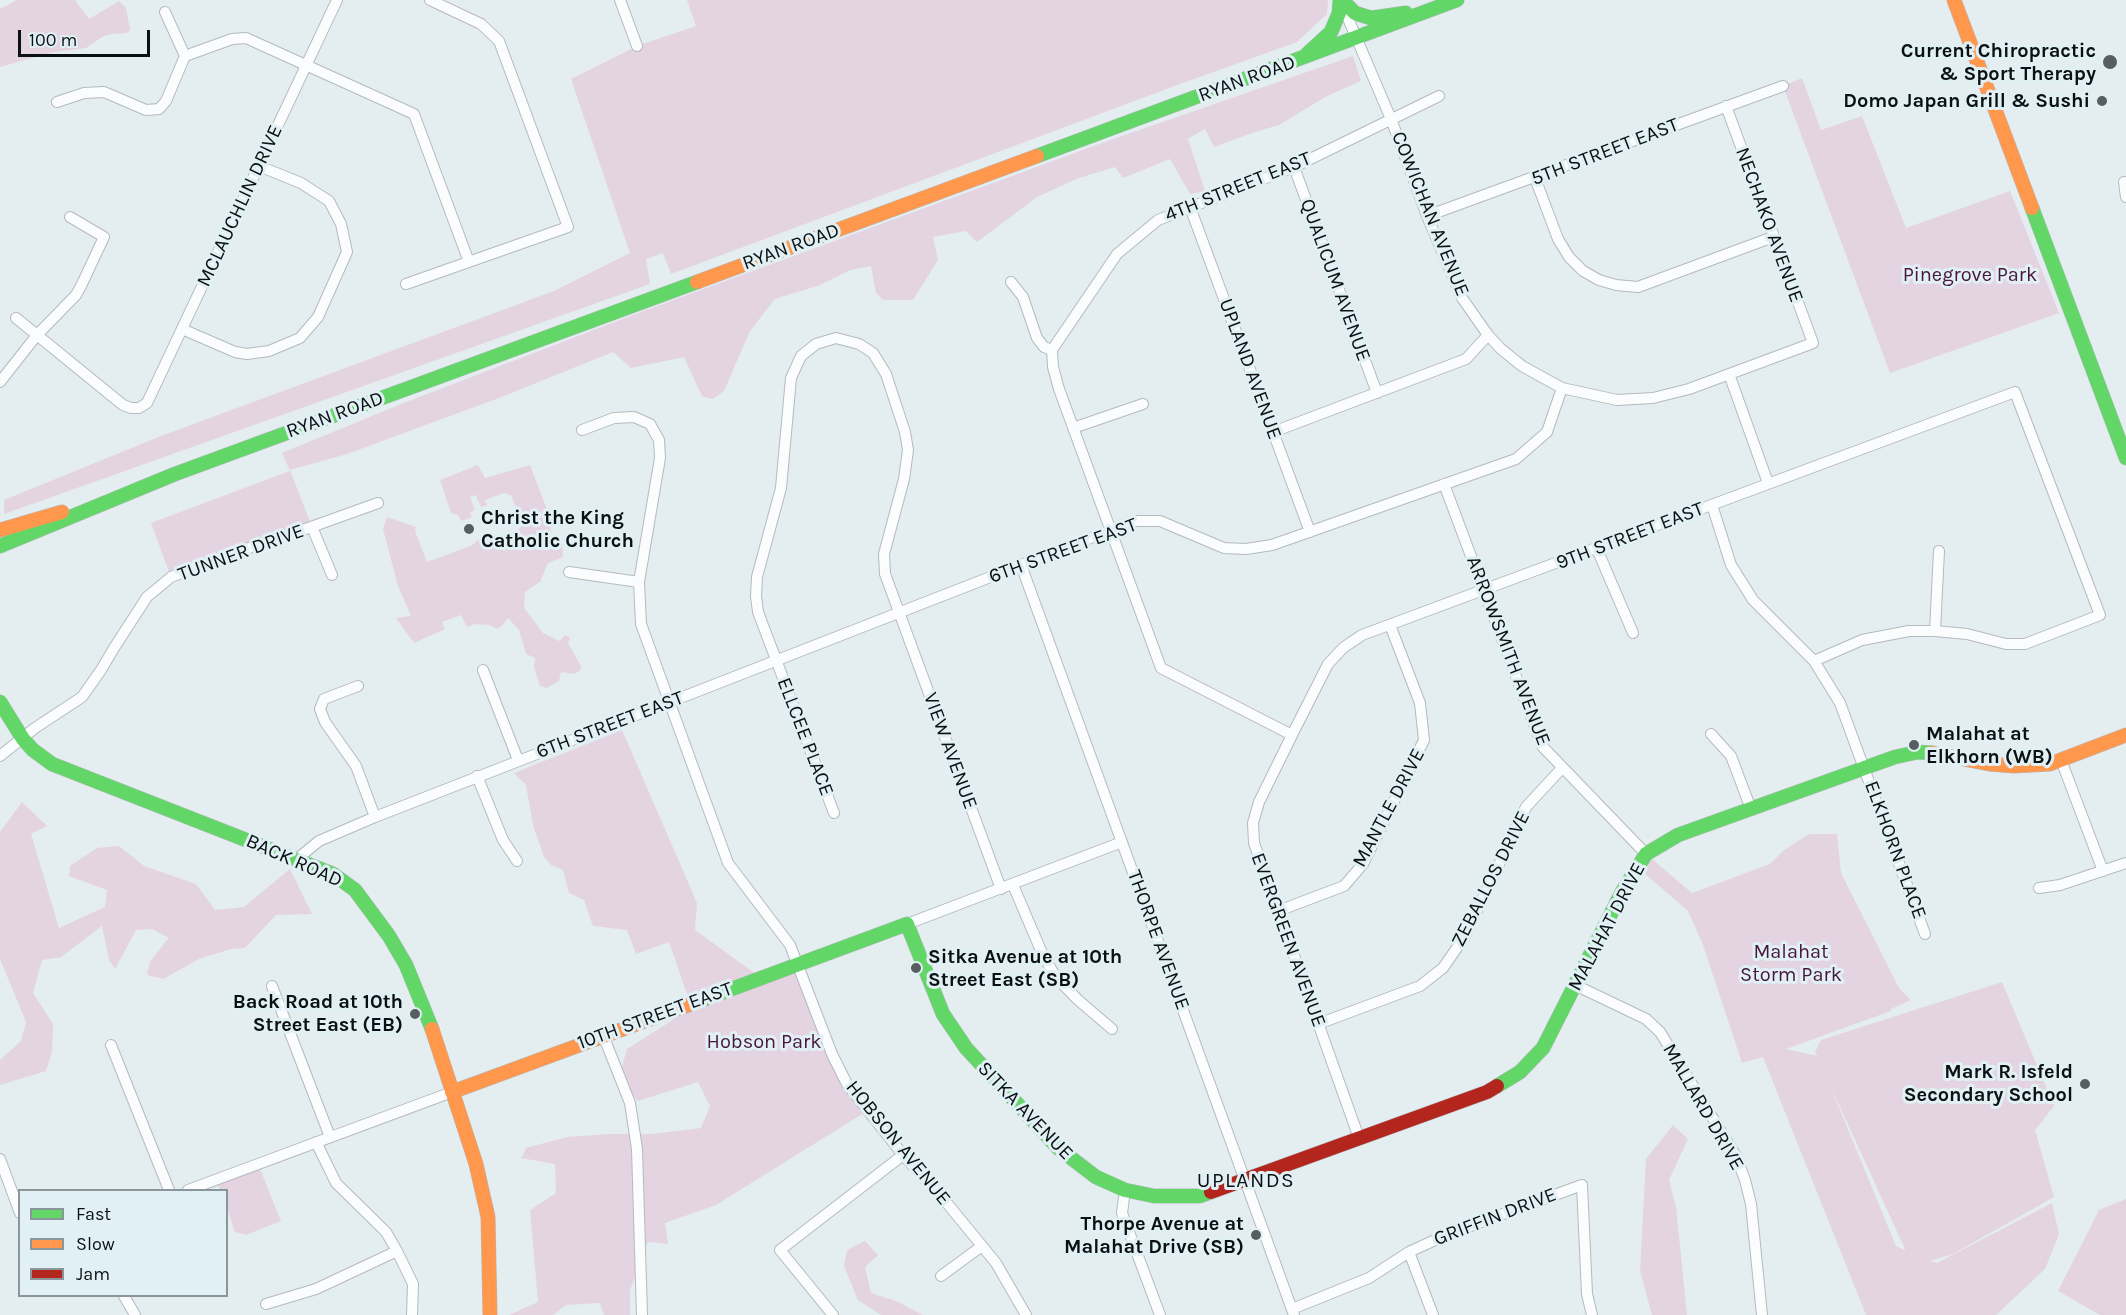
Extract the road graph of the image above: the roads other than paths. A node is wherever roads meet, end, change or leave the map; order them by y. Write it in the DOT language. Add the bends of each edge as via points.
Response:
graph roads {
  1 [pos="338,0"];
  2 [pos="430,0"];
  3 [pos="620,0"];
  4 [pos="1341,0"];
  5 [pos="1457,0"];
  6 [pos="1954,0"];
  7 [pos="1432,10"];
  8 [pos="165,12"];
  9 [pos="1357,38"];
  10 [pos="637,46"];
  11 [pos="185,56"];
  12 [pos="1301,60"];
  13 [pos="306,65"];
  14 [pos="1783,86"];
  15 [pos="1439,96"];
  16 [pos="57,102"];
  17 [pos="1726,106"];
  18 [pos="1391,119"];
  19 [pos="259,166"];
  20 [pos="1294,167"];
  21 [pos="1535,178"];
  22 [pos="2125,182"];
  23 [pos="2126,197"];
  24 [pos="1190,207"];
  25 [pos="1427,216"];
  26 [pos="70,217"];
  27 [pos="1773,237"];
  28 [pos="469,262"];
  29 [pos="1011,282"];
  30 [pos="406,284"];
  31 [pos="16,318"];
  32 [pos="182,329"];
  33 [pos="37,335"];
  34 [pos="1488,336"];
  35 [pos="1052,350"];
  36 [pos="1729,374"];
  37 [pos="0,382"];
  38 [pos="1562,388"];
  39 [pos="1377,393"];
  40 [pos="1143,404"];
  41 [pos="1073,428"];
  42 [pos="582,430"];
  43 [pos="1273,432"];
  44 [pos="2126,458"];
  45 [pos="1768,483"];
  46 [pos="1444,484"];
  47 [pos="125,493"];
  48 [pos="378,503"];
  49 [pos="1712,505"];
  50 [pos="312,527"];
  51 [pos="0,530"];
  52 [pos="1110,531"];
  53 [pos="1310,532"];
  54 [pos="0,546"];
  55 [pos="1597,549"];
  56 [pos="1939,551"];
  57 [pos="1021,565"];
  58 [pos="569,572"];
  59 [pos="332,575"];
  60 [pos="639,582"];
  61 [pos="1484,591"];
  62 [pos="899,613"];
  63 [pos="1390,625"];
  64 [pos="1935,631"];
  65 [pos="1633,633"];
  66 [pos="776,660"];
  67 [pos="1814,661"];
  68 [pos="483,670"];
  69 [pos="358,686"];
  70 [pos="670,701"];
  71 [pos="0,702"];
  72 [pos="1711,734"];
  73 [pos="1292,735"];
  74 [pos="2126,735"];
  75 [pos="23,739"];
  76 [pos="0,756"];
  77 [pos="518,760"];
  78 [pos="2061,760"];
  79 [pos="1864,766"];
  80 [pos="1562,768"];
  81 [pos="477,776"];
  82 [pos="1751,809"];
  83 [pos="834,813"];
  84 [pos="375,817"];
  85 [pos="1122,842"];
  86 [pos="1646,854"];
  87 [pos="297,859"];
  88 [pos="517,861"];
  89 [pos="2126,863"];
  90 [pos="2103,871"];
  91 [pos="1013,885"];
  92 [pos="2038,888"];
  93 [pos="1001,889"];
  94 [pos="1278,911"];
  95 [pos="907,924"];
  96 [pos="1925,934"];
  97 [pos="798,963"];
  98 [pos="1575,985"];
  99 [pos="272,986"];
  100 [pos="1318,1024"];
  101 [pos="1112,1029"];
  102 [pos="603,1035"];
  103 [pos="111,1045"];
  104 [pos="452,1092"];
  105 [pos="330,1137"];
  106 [pos="1359,1138"];
  107 [pos="316,1142"];
  108 [pos="903,1155"];
  109 [pos="0,1160"];
  110 [pos="1246,1181"];
  111 [pos="168,1189"];
  112 [pos="193,1189"];
  113 [pos="1125,1190"];
  114 [pos="18,1208"];
  115 [pos="982,1246"];
  116 [pos="397,1251"];
  117 [pos="1409,1251"];
  118 [pos="941,1276"];
  119 [pos="125,1297"];
  120 [pos="266,1304"];
  121 [pos="1293,1312"];
  122 [pos="135,1315"];
  123 [pos="412,1315"];
  124 [pos="490,1315"];
  125 [pos="642,1315"];
  126 [pos="833,1315"];
  127 [pos="1026,1315"];
  128 [pos="1160,1315"];
  129 [pos="1433,1315"];
  130 [pos="1592,1315"];
  131 [pos="1762,1315"];
  1 -- 13 [label="street, MCLAUCHLIN DRIVE"];
  2 -- 28 [label="street" via="481,24 499,41 568,227"];
  3 -- 10 [label="street"];
  4 -- 7 [label="street" via="1355,13 1371,18"];
  4 -- 9 [label="street, COWICHAN AVENUE"];
  4 -- 12 [label="street" via="1331,32"];
  5 -- 7 [label="street, RYAN ROAD"];
  6 -- 44 [label="street"];
  7 -- 9 [label="street, RYAN ROAD"];
  8 -- 11 [label="street"];
  9 -- 12 [label="street, RYAN ROAD"];
  9 -- 18 [label="street, COWICHAN AVENUE"];
  11 -- 13 [label="street" via="232,39 246,38"];
  11 -- 16 [label="street" via="159,110 146,110 104,92 84,93"];
  12 -- 47 [label="street, RYAN ROAD"];
  13 -- 19 [label="street, MCLAUCHLIN DRIVE"];
  13 -- 28 [label="street" via="414,114"];
  14 -- 17 [label="street, 5TH STREET EAST"];
  15 -- 18 [label="street, 4TH STREET EAST"];
  17 -- 21 [label="street, 5TH STREET EAST"];
  17 -- 27 [label="street, NECHAKO AVENUE"];
  18 -- 20 [label="street, 4TH STREET EAST"];
  18 -- 25 [label="street, COWICHAN AVENUE"];
  19 -- 32 [label="street, MCLAUCHLIN DRIVE"];
  19 -- 32 [label="street" via="301,183 328,201 341,224 347,252 318,317 300,338 269,351 247,354"];
  20 -- 24 [label="street, 4TH STREET EAST"];
  20 -- 39 [label="street, QUALICUM AVENUE"];
  21 -- 25 [label="street, 5TH STREET EAST"];
  21 -- 27 [label="street" via="1569,257 1582,271 1616,285 1638,287"];
  22 -- 23 [label="street"];
  24 -- 35 [label="street, 4TH STREET EAST" via="1158,220 1117,254"];
  24 -- 43 [label="street, UPLAND AVENUE"];
  25 -- 34 [label="street, COWICHAN AVENUE" via="1462,298"];
  26 -- 33 [label="street" via="104,237 76,295"];
  27 -- 36 [label="street, NECHAKO AVENUE" via="1813,343"];
  28 -- 30 [label="street"];
  29 -- 35 [label="street" via="1023,297 1037,338"];
  31 -- 33 [label="street"];
  32 -- 33 [label="street, MCLAUCHLIN DRIVE" via="147,403 139,408 123,405"];
  33 -- 37 [label="street"];
  34 -- 38 [label="street, COWICHAN AVENUE" via="1522,366"];
  34 -- 39 [label="street" via="1466,359"];
  35 -- 41 [label="street" via="1053,367"];
  36 -- 38 [label="street" via="1653,398 1617,400"];
  36 -- 45 [label="street"];
  38 -- 46 [label="street, 6TH STREET EAST" via="1547,432 1516,459"];
  39 -- 43 [label="street"];
  40 -- 41 [label="street"];
  41 -- 52 [label="street"];
  42 -- 60 [label="street, HOBSON AVENUE" via="614,418 634,417 650,424 659,440 660,458"];
  43 -- 53 [label="street, UPLAND AVENUE"];
  45 -- 49 [label="street, 9TH STREET EAST"];
  45 -- 64 [label="street, 9TH STREET EAST" via="2015,392 2100,615 2025,644"];
  46 -- 53 [label="street, 6TH STREET EAST"];
  46 -- 61 [label="street, ARROWSMITH AVENUE"];
  47 -- 51 [label="street, RYAN ROAD"];
  47 -- 54 [label="street, RYAN ROAD"];
  48 -- 50 [label="street, TUNNER DRIVE"];
  49 -- 55 [label="street, 9TH STREET EAST"];
  49 -- 67 [label="street, ELKHORN PLACE" via="1731,565 1753,600"];
  50 -- 59 [label="street"];
  50 -- 75 [label="street, TUNNER DRIVE" via="171,577 147,597 82,697"];
  52 -- 53 [label="street, 6TH STREET EAST" via="1134,521 1160,521 1224,548 1246,549"];
  52 -- 57 [label="street, 6TH STREET EAST"];
  52 -- 73 [label="street" via="1161,668"];
  55 -- 61 [label="street, 9TH STREET EAST"];
  55 -- 65 [label="street"];
  56 -- 64 [label="street"];
  57 -- 62 [label="street, 6TH STREET EAST"];
  57 -- 85 [label="street, THORPE AVENUE"];
  58 -- 60 [label="street"];
  60 -- 70 [label="street, HOBSON AVENUE" via="641,624"];
  61 -- 63 [label="street, 9TH STREET EAST"];
  61 -- 80 [label="street, ARROWSMITH AVENUE" via="1542,746"];
  62 -- 66 [label="street, 6TH STREET EAST"];
  62 -- 66 [label="street, VIEW AVENUE" via="885,574 884,554 904,480 908,450 905,432 886,374 873,353 859,344 836,338 816,344 801,356 790,378 781,488 757,578 756,596"];
  62 -- 93 [label="street, VIEW AVENUE"];
  63 -- 73 [label="street, 9TH STREET EAST" via="1362,635 1328,664"];
  63 -- 94 [label="street, MANTLE DRIVE" via="1420,703 1425,740 1363,864 1344,886"];
  64 -- 67 [label="street" via="1909,631 1862,640"];
  66 -- 70 [label="street, 6TH STREET EAST"];
  66 -- 83 [label="street, ELLCEE PLACE"];
  67 -- 79 [label="street, ELKHORN PLACE" via="1840,703"];
  68 -- 77 [label="street"];
  69 -- 84 [label="street" via="324,699 320,709 356,766"];
  70 -- 77 [label="street, 6TH STREET EAST"];
  70 -- 97 [label="street, HOBSON AVENUE" via="728,863 790,945"];
  71 -- 75 [label="street, BACK ROAD"];
  72 -- 82 [label="street" via="1731,756"];
  73 -- 94 [label="street, EVERGREEN AVENUE" via="1259,802 1253,823 1254,843"];
  74 -- 78 [label="street, MALAHAT DRIVE"];
  75 -- 76 [label="street, TUNNER DRIVE"];
  75 -- 87 [label="street, BACK ROAD" via="40,756 65,770"];
  77 -- 81 [label="street, 6TH STREET EAST"];
  78 -- 79 [label="street, MALAHAT DRIVE" via="2014,766 1917,752"];
  78 -- 90 [label="street"];
  79 -- 82 [label="street, MALAHAT DRIVE"];
  79 -- 96 [label="street, ELKHORN PLACE"];
  80 -- 86 [label="street, ARROWSMITH AVENUE"];
  80 -- 100 [label="street, ZEBALLOS DRIVE" via="1526,807 1465,936 1443,968 1420,986"];
  81 -- 84 [label="street, 6TH STREET EAST"];
  81 -- 88 [label="street" via="502,840"];
  82 -- 86 [label="street, MALAHAT DRIVE" via="1678,835"];
  84 -- 87 [label="street, 6TH STREET EAST" via="319,841"];
  85 -- 91 [label="street, 10TH STREET EAST"];
  85 -- 110 [label="street, THORPE AVENUE"];
  86 -- 98 [label="street, MALAHAT DRIVE"];
  87 -- 104 [label="street, BACK ROAD" via="333,874 355,890 389,936 425,1008"];
  89 -- 90 [label="street"];
  90 -- 92 [label="street"];
  91 -- 93 [label="street, 10TH STREET EAST"];
  91 -- 101 [label="street" via="1055,976"];
  93 -- 95 [label="street, 10TH STREET EAST"];
  94 -- 100 [label="street, EVERGREEN AVENUE"];
  95 -- 97 [label="street, 10TH STREET EAST"];
  95 -- 113 [label="street, SITKA AVENUE" via="943,1014 966,1048 1078,1166"];
  97 -- 102 [label="street, 10TH STREET EAST"];
  97 -- 108 [label="street, HOBSON AVENUE" via="847,1084"];
  98 -- 106 [label="street, MALAHAT DRIVE" via="1543,1048 1507,1082"];
  98 -- 131 [label="street, MALLARD DRIVE" via="1646,1019 1660,1032 1736,1156 1751,1204"];
  99 -- 105 [label="street"];
  100 -- 106 [label="street, EVERGREEN AVENUE"];
  102 -- 104 [label="street, 10TH STREET EAST"];
  102 -- 125 [label="street" via="630,1103 637,1149"];
  103 -- 111 [label="street"];
  104 -- 105 [label="street, 10TH STREET EAST"];
  104 -- 124 [label="street, BACK ROAD" via="476,1164 488,1217"];
  105 -- 107 [label="street, 10TH STREET EAST"];
  106 -- 110 [label="street, MALAHAT DRIVE"];
  107 -- 112 [label="street, 10TH STREET EAST"];
  107 -- 116 [label="street" via="336,1183 386,1232"];
  108 -- 115 [label="street, HOBSON AVENUE"];
  108 -- 126 [label="street" via="780,1250"];
  109 -- 114 [label="street"];
  110 -- 113 [label="street, MALAHAT DRIVE" via="1200,1196 1154,1196"];
  110 -- 121 [label="street, THORPE AVENUE"];
  113 -- 128 [label="street" via="1122,1214"];
  115 -- 118 [label="street"];
  115 -- 127 [label="street, HOBSON AVENUE"];
  116 -- 120 [label="street" via="316,1289"];
  116 -- 123 [label="street" via="413,1284"];
  117 -- 121 [label="street, GRIFFIN DRIVE" via="1369,1278"];
  117 -- 129 [label="street"];
  117 -- 130 [label="street, GRIFFIN DRIVE" via="1582,1185 1587,1294"];
  119 -- 122 [label="street"];
}
